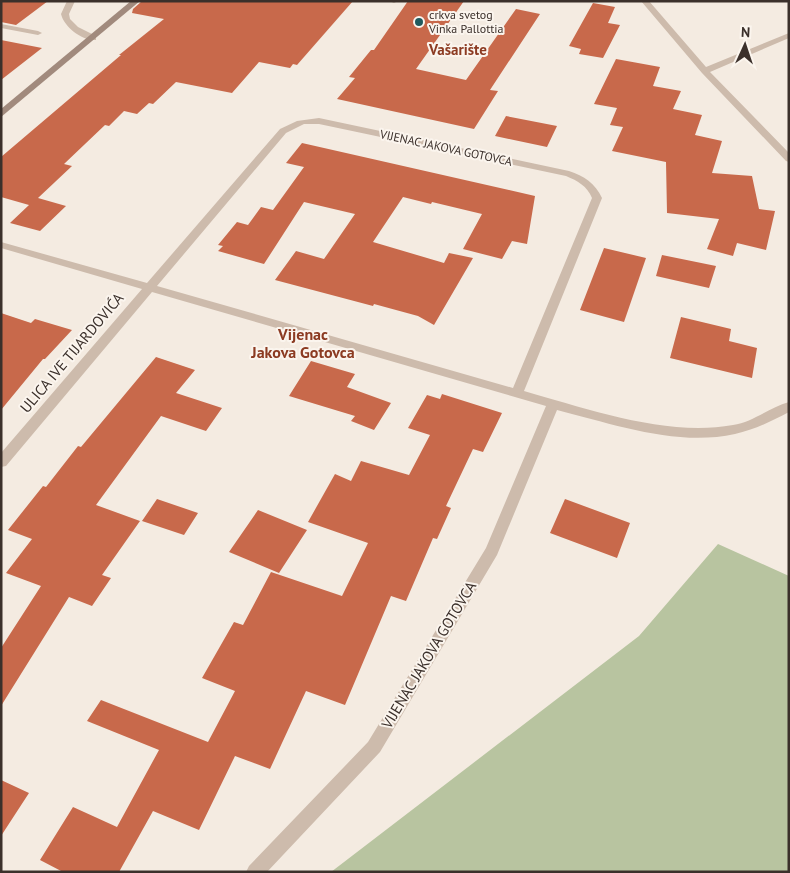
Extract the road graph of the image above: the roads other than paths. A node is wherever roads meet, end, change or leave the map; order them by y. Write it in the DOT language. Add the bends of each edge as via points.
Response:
graph roads {
  1 [pos="71,1"];
  2 [pos="136,1"];
  3 [pos="645,1"];
  4 [pos="1,26"];
  5 [pos="38,33"];
  6 [pos="789,35"];
  7 [pos="93,38"];
  8 [pos="705,70"];
  9 [pos="1,114"];
  10 [pos="789,159"];
  11 [pos="1,246"];
  12 [pos="148,287"];
  13 [pos="517,394"];
  14 [pos="553,404"];
  15 [pos="789,406"];
  16 [pos="1,462"];
  17 [pos="254,872"];
  1 -- 7 [label="street" via="66,12 67,22"];
  2 -- 7 [label="main road"];
  3 -- 8 [label="street"];
  4 -- 5 [label="street"];
  6 -- 8 [label="street"];
  7 -- 9 [label="main road"];
  8 -- 10 [label="street"];
  11 -- 12 [label="street"];
  12 -- 13 [label="street"];
  12 -- 13 [label="street, VIJENAC JAKOVA GOTOVCA" via="283,130 304,120 569,174 592,187 597,198"];
  12 -- 16 [label="street, ULICA IVE TIJARDOVIĆA"];
  13 -- 14 [label="street"];
  14 -- 15 [label="street" via="634,425 700,433 734,430"];
  14 -- 17 [label="street, VIJENAC JAKOVA GOTOVCA" via="492,551 374,746"];
}
